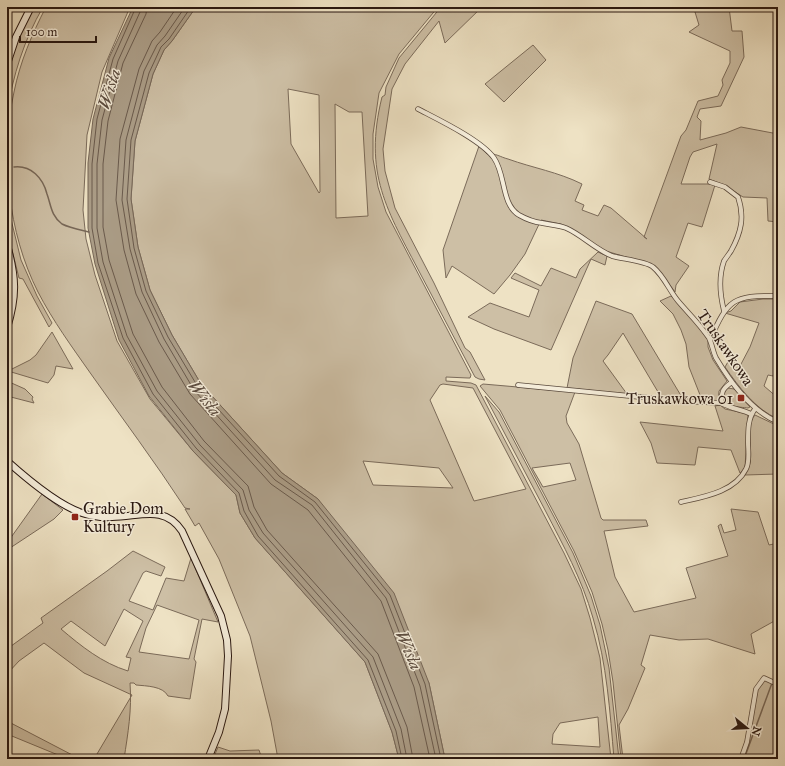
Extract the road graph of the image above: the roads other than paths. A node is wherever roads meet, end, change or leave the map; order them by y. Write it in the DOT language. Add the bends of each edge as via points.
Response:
graph roads {
  1 [pos="31,7"];
  2 [pos="7,64"];
  3 [pos="418,109"];
  4 [pos="710,182"];
  5 [pos="7,245"];
  6 [pos="778,296"];
  7 [pos="724,311"];
  8 [pos="7,328"];
  9 [pos="710,340"];
  10 [pos="732,382"];
  11 [pos="518,385"];
  12 [pos="722,403"];
  13 [pos="755,408"];
  14 [pos="751,414"];
  15 [pos="778,422"];
  16 [pos="7,461"];
  17 [pos="681,502"];
  18 [pos="778,683"];
  19 [pos="208,759"];
  20 [pos="741,759"];
  1 -- 2 [label="street" via="16,37"];
  3 -- 9 [label="street, Truskawkowa" via="480,145 494,158 511,207 519,214 541,223 564,227 612,255 652,266 678,301 699,322"];
  4 -- 7 [label="street" via="738,196 742,212 740,231 724,261 721,274 720,288"];
  5 -- 8 [label="street" via="15,287"];
  6 -- 7 [label="street" via="740,299"];
  7 -- 9 [label="street"];
  9 -- 10 [label="street, Truskawkowa" via="715,357"];
  10 -- 12 [label="street" via="722,392"];
  10 -- 13 [label="street, Truskawkowa"];
  11 -- 12 [label="street"];
  12 -- 14 [label="street"];
  13 -- 14 [label="street"];
  13 -- 15 [label="street, Truskawkowa"];
  14 -- 17 [label="street" via="747,469 736,482 722,491"];
  16 -- 19 [label="street" via="50,495 81,513 111,518 159,514 180,528 221,616 227,640 225,709"];
  18 -- 20 [label="street" via="764,678 756,689 747,742"];
}
